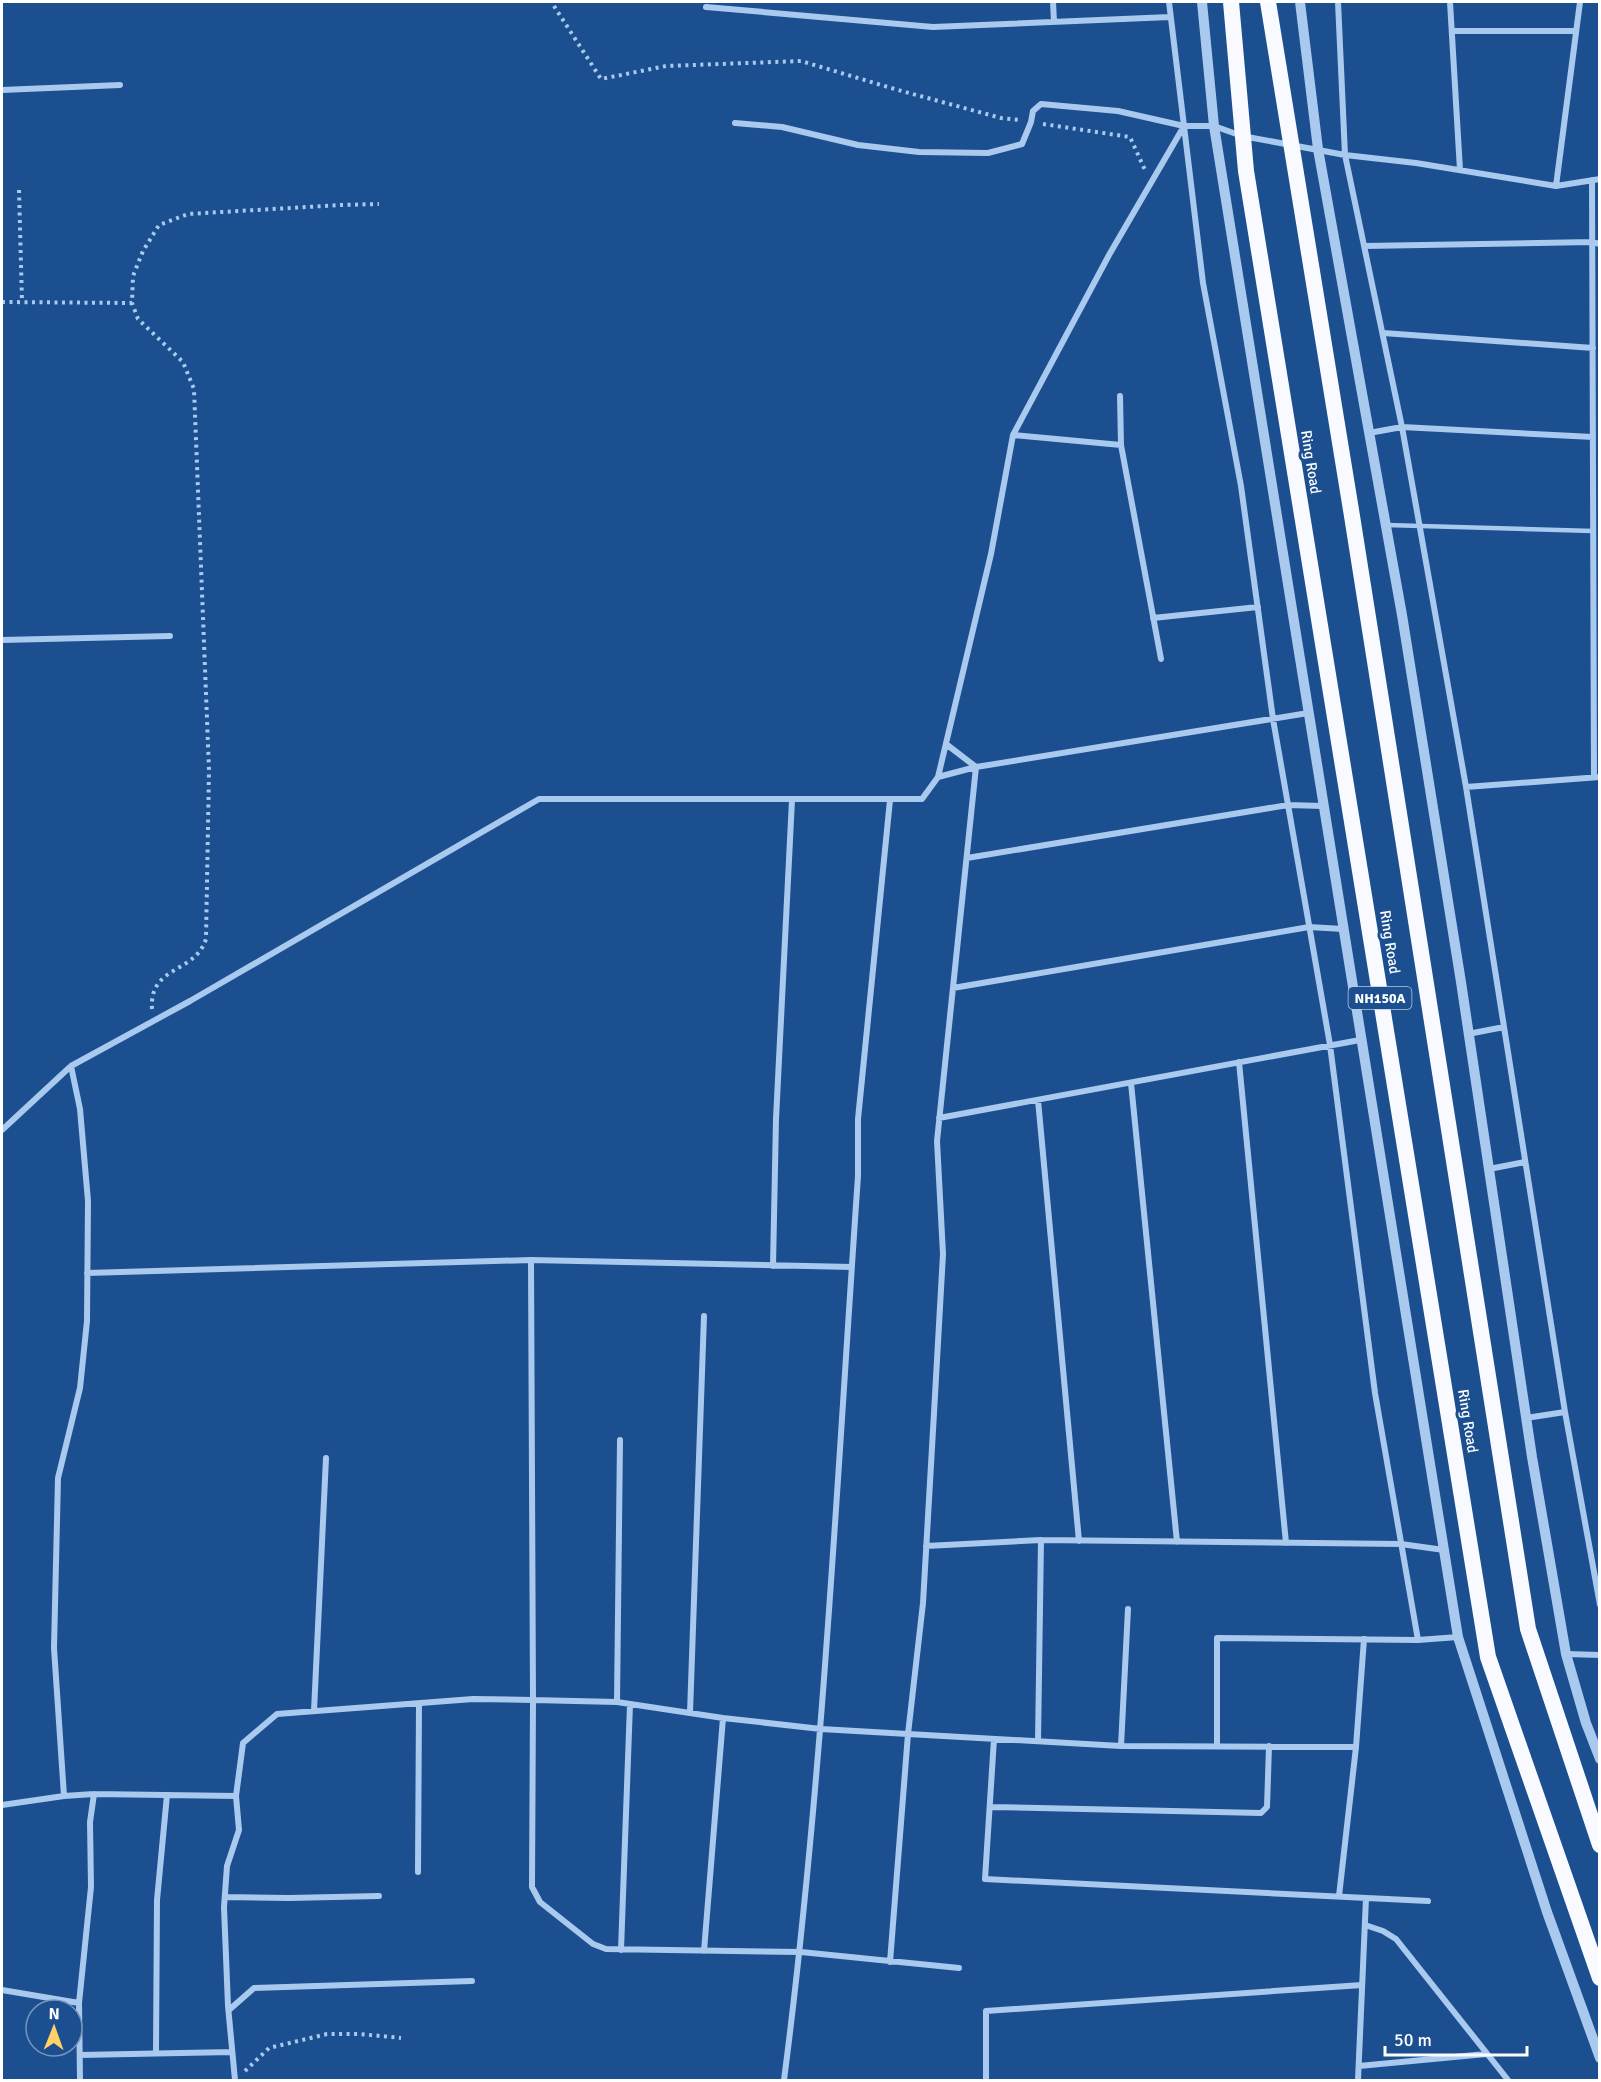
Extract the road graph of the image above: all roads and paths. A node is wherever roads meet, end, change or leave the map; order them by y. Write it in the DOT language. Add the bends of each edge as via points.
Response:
graph roads {
  1 [pos="1053,2"];
  2 [pos="1169,2"];
  3 [pos="1202,2"];
  4 [pos="1231,2"];
  5 [pos="1268,2"];
  6 [pos="1300,2"];
  7 [pos="1338,2"];
  8 [pos="1450,2"];
  9 [pos="1581,2"];
  10 [pos="554,6"];
  11 [pos="706,7"];
  12 [pos="1170,17"];
  13 [pos="1054,22"];
  14 [pos="1452,31"];
  15 [pos="1576,31"];
  16 [pos="120,85"];
  17 [pos="2,90"];
  18 [pos="1031,122"];
  19 [pos="735,123"];
  20 [pos="1184,126"];
  21 [pos="1214,126"];
  22 [pos="1242,136"];
  23 [pos="1291,145"];
  24 [pos="1318,149"];
  25 [pos="1345,155"];
  26 [pos="1460,170"];
  27 [pos="1599,178"];
  28 [pos="1592,180"];
  29 [pos="1151,181"];
  30 [pos="1556,186"];
  31 [pos="19,190"];
  32 [pos="379,204"];
  33 [pos="1596,243"];
  34 [pos="1364,246"];
  35 [pos="2,302"];
  36 [pos="22,302"];
  37 [pos="132,303"];
  38 [pos="1383,333"];
  39 [pos="1593,348"];
  40 [pos="1120,396"];
  41 [pos="1402,428"];
  42 [pos="1369,433"];
  43 [pos="1013,435"];
  44 [pos="1593,437"];
  45 [pos="1121,446"];
  46 [pos="1386,525"];
  47 [pos="1420,528"];
  48 [pos="1593,531"];
  49 [pos="1258,607"];
  50 [pos="1153,618"];
  51 [pos="170,636"];
  52 [pos="2,640"];
  53 [pos="1161,659"];
  54 [pos="1308,713"];
  55 [pos="1273,719"];
  56 [pos="946,744"];
  57 [pos="976,768"];
  58 [pos="938,777"];
  59 [pos="1597,777"];
  60 [pos="1466,787"];
  61 [pos="792,800"];
  62 [pos="890,800"];
  63 [pos="1288,805"];
  64 [pos="1323,806"];
  65 [pos="967,858"];
  66 [pos="1309,927"];
  67 [pos="1343,929"];
  68 [pos="953,988"];
  69 [pos="153,1022"];
  70 [pos="1504,1027"];
  71 [pos="1468,1034"];
  72 [pos="1360,1040"];
  73 [pos="1330,1046"];
  74 [pos="1239,1062"];
  75 [pos="71,1066"];
  76 [pos="1131,1083"];
  77 [pos="1038,1100"];
  78 [pos="939,1118"];
  79 [pos="2,1122"];
  80 [pos="2,1130"];
  81 [pos="1525,1162"];
  82 [pos="1489,1169"];
  83 [pos="531,1260"];
  84 [pos="773,1266"];
  85 [pos="852,1267"];
  86 [pos="87,1273"];
  87 [pos="704,1316"];
  88 [pos="1565,1412"];
  89 [pos="1526,1418"];
  90 [pos="620,1440"];
  91 [pos="326,1458"];
  92 [pos="1041,1540"];
  93 [pos="1079,1540"];
  94 [pos="1177,1542"];
  95 [pos="1286,1543"];
  96 [pos="1401,1544"];
  97 [pos="926,1546"];
  98 [pos="1444,1550"];
  99 [pos="1599,1605"];
  100 [pos="1128,1610"];
  101 [pos="1458,1637"];
  102 [pos="1364,1639"];
  103 [pos="1418,1640"];
  104 [pos="1566,1654"];
  105 [pos="1599,1655"];
  106 [pos="533,1700"];
  107 [pos="617,1702"];
  108 [pos="419,1704"];
  109 [pos="630,1704"];
  110 [pos="314,1711"];
  111 [pos="690,1713"];
  112 [pos="723,1718"];
  113 [pos="821,1729"];
  114 [pos="908,1734"];
  115 [pos="994,1739"];
  116 [pos="1038,1741"];
  117 [pos="1217,1745"];
  118 [pos="1121,1746"];
  119 [pos="1269,1746"];
  120 [pos="1356,1747"];
  121 [pos="1599,1759"];
  122 [pos="94,1794"];
  123 [pos="167,1795"];
  124 [pos="64,1796"];
  125 [pos="236,1796"];
  126 [pos="2,1805"];
  127 [pos="990,1807"];
  128 [pos="1599,1845"];
  129 [pos="418,1872"];
  130 [pos="379,1896"];
  131 [pos="1339,1896"];
  132 [pos="225,1897"];
  133 [pos="1366,1898"];
  134 [pos="1428,1901"];
  135 [pos="1365,1925"];
  136 [pos="621,1950"];
  137 [pos="704,1951"];
  138 [pos="801,1952"];
  139 [pos="890,1962"];
  140 [pos="959,1968"];
  141 [pos="1599,1978"];
  142 [pos="472,1981"];
  143 [pos="1362,1985"];
  144 [pos="2,1990"];
  145 [pos="49,1998"];
  146 [pos="80,1998"];
  147 [pos="229,2010"];
  148 [pos="401,2038"];
  149 [pos="156,2052"];
  150 [pos="232,2052"];
  151 [pos="1486,2054"];
  152 [pos="84,2055"];
  153 [pos="80,2058"];
  154 [pos="1599,2058"];
  155 [pos="1359,2067"];
  156 [pos="244,2072"];
  157 [pos="80,2080"];
  158 [pos="235,2080"];
  159 [pos="784,2080"];
  160 [pos="986,2080"];
  161 [pos="1358,2080"];
  162 [pos="1508,2080"];
  1 -- 13 [label="street"];
  2 -- 12 [label="street"];
  3 -- 21 [label="street"];
  4 -- 22 [label="highway, Ring Road / NH150A"];
  5 -- 23 [label="highway, Ring Road / NH150A"];
  6 -- 24 [label="street"];
  7 -- 25 [label="street"];
  8 -- 14 [label="street"];
  9 -- 15 [label="street"];
  10 -- 18 [label="path" via="602,79 666,66 801,61 1001,118"];
  11 -- 13 [label="street" via="933,27"];
  12 -- 13 [label="street"];
  12 -- 20 [label="street"];
  14 -- 15 [label="street"];
  14 -- 26 [label="street"];
  15 -- 30 [label="street"];
  16 -- 17 [label="street"];
  18 -- 19 [label="street" via="1022,144 988,153 919,152 858,145 782,127"];
  18 -- 20 [label="street" via="1033,111 1041,104 1118,111"];
  18 -- 29 [label="path" via="1130,137"];
  20 -- 21 [label="street"];
  20 -- 29 [label="street"];
  20 -- 49 [label="street" via="1203,283 1241,486"];
  21 -- 22 [label="street"];
  21 -- 54 [label="street"];
  22 -- 23 [label="street"];
  22 -- 141 [label="highway, Ring Road / NH150A" via="1488,1657"];
  23 -- 24 [label="street"];
  23 -- 128 [label="highway, Ring Road / NH150A" via="1528,1629"];
  24 -- 25 [label="street"];
  24 -- 42 [label="street"];
  25 -- 26 [label="street"];
  25 -- 34 [label="street"];
  26 -- 30 [label="street"];
  27 -- 28 [label="street"];
  28 -- 30 [label="street"];
  28 -- 33 [label="street"];
  29 -- 43 [label="street"];
  31 -- 36 [label="path"];
  32 -- 37 [label="path" via="188,214 159,225 142,251 133,276"];
  33 -- 34 [label="street"];
  33 -- 39 [label="street"];
  34 -- 38 [label="street"];
  35 -- 36 [label="path"];
  36 -- 37 [label="path"];
  37 -- 69 [label="path" via="138,319 183,362 194,389 209,770 206,939 202,951 163,976 152,997"];
  38 -- 39 [label="street"];
  38 -- 41 [label="street"];
  39 -- 44 [label="street"];
  40 -- 45 [label="street"];
  41 -- 42 [label="street"];
  41 -- 44 [label="street"];
  41 -- 47 [label="street"];
  42 -- 46 [label="street"];
  43 -- 45 [label="street"];
  43 -- 56 [label="street" via="991,554"];
  44 -- 48 [label="street"];
  45 -- 50 [label="street"];
  46 -- 47 [label="lane"];
  46 -- 71 [label="street"];
  47 -- 48 [label="lane"];
  47 -- 60 [label="street"];
  48 -- 59 [label="street"];
  49 -- 50 [label="street"];
  49 -- 55 [label="street"];
  50 -- 53 [label="street"];
  51 -- 52 [label="street"];
  54 -- 55 [label="street"];
  54 -- 64 [label="street"];
  55 -- 57 [label="street"];
  55 -- 63 [label="street"];
  56 -- 57 [label="street"];
  56 -- 58 [label="street"];
  57 -- 58 [label="street"];
  57 -- 65 [label="street"];
  58 -- 62 [label="street" via="922,799"];
  59 -- 60 [label="street"];
  60 -- 70 [label="street"];
  61 -- 62 [label="street"];
  61 -- 69 [label="street" via="539,799"];
  61 -- 84 [label="street"];
  62 -- 85 [label="street" via="858,1119"];
  63 -- 64 [label="street"];
  63 -- 65 [label="street"];
  63 -- 66 [label="street"];
  64 -- 67 [label="street"];
  65 -- 68 [label="street"];
  66 -- 67 [label="street"];
  66 -- 68 [label="street"];
  66 -- 73 [label="street"];
  67 -- 72 [label="street"];
  68 -- 78 [label="street"];
  69 -- 75 [label="street"];
  70 -- 71 [label="street"];
  70 -- 81 [label="street"];
  71 -- 82 [label="street"];
  72 -- 73 [label="street"];
  72 -- 98 [label="street"];
  73 -- 74 [label="street"];
  73 -- 96 [label="street" via="1375,1393"];
  74 -- 76 [label="street"];
  74 -- 95 [label="street"];
  75 -- 80 [label="street"];
  75 -- 86 [label="street" via="80,1109 88,1201"];
  76 -- 77 [label="street"];
  76 -- 94 [label="street"];
  77 -- 78 [label="street"];
  77 -- 93 [label="street"];
  78 -- 97 [label="street" via="943,1254"];
  79 -- 80 [label="street"];
  81 -- 82 [label="street"];
  81 -- 88 [label="street"];
  82 -- 89 [label="street"];
  83 -- 84 [label="street"];
  83 -- 86 [label="street"];
  83 -- 106 [label="street"];
  84 -- 85 [label="street"];
  85 -- 113 [label="street"];
  86 -- 124 [label="street" via="80,1388 58,1478 54,1648"];
  87 -- 111 [label="street"];
  88 -- 89 [label="street"];
  88 -- 99 [label="street"];
  89 -- 104 [label="street"];
  90 -- 107 [label="street"];
  91 -- 110 [label="street"];
  92 -- 93 [label="street"];
  92 -- 97 [label="street"];
  92 -- 116 [label="street"];
  93 -- 94 [label="street"];
  94 -- 95 [label="street"];
  95 -- 96 [label="street"];
  96 -- 98 [label="street"];
  96 -- 103 [label="street"];
  97 -- 114 [label="street"];
  98 -- 101 [label="street"];
  100 -- 118 [label="street"];
  101 -- 103 [label="street"];
  101 -- 154 [label="street"];
  102 -- 103 [label="street"];
  102 -- 117 [label="street" via="1216,1638"];
  102 -- 120 [label="street"];
  104 -- 105 [label="street"];
  104 -- 121 [label="street"];
  106 -- 107 [label="street"];
  106 -- 108 [label="street"];
  106 -- 136 [label="street" via="532,1887 540,1902 593,1944"];
  107 -- 109 [label="street"];
  108 -- 110 [label="street"];
  108 -- 129 [label="street"];
  109 -- 111 [label="street"];
  109 -- 136 [label="street"];
  110 -- 125 [label="street" via="277,1714 243,1743"];
  111 -- 112 [label="street"];
  112 -- 113 [label="street"];
  112 -- 137 [label="street"];
  113 -- 114 [label="street"];
  113 -- 138 [label="street"];
  114 -- 115 [label="street"];
  114 -- 139 [label="street"];
  115 -- 116 [label="street"];
  115 -- 127 [label="street"];
  116 -- 118 [label="street"];
  117 -- 118 [label="street"];
  117 -- 119 [label="street"];
  119 -- 120 [label="street"];
  119 -- 127 [label="street" via="1267,1807 1261,1813"];
  120 -- 131 [label="street"];
  122 -- 123 [label="street"];
  122 -- 124 [label="street"];
  122 -- 146 [label="street" via="90,1822 91,1887"];
  123 -- 125 [label="street"];
  123 -- 149 [label="street" via="157,1900"];
  124 -- 126 [label="street"];
  125 -- 132 [label="street" via="239,1830 227,1866"];
  127 -- 131 [label="street" via="985,1880"];
  130 -- 132 [label="street"];
  131 -- 133 [label="street"];
  132 -- 147 [label="street"];
  133 -- 134 [label="street"];
  133 -- 135 [label="street"];
  135 -- 143 [label="street"];
  135 -- 151 [label="street" via="1396,1939"];
  136 -- 137 [label="street"];
  137 -- 138 [label="street"];
  138 -- 139 [label="street"];
  138 -- 159 [label="street"];
  139 -- 140 [label="street"];
  142 -- 147 [label="street" via="254,1988"];
  143 -- 155 [label="street"];
  143 -- 160 [label="street" via="986,2011"];
  144 -- 145 [label="street"];
  147 -- 150 [label="street"];
  148 -- 156 [label="path" via="327,2034 269,2048"];
  149 -- 150 [label="street"];
  149 -- 152 [label="street"];
  150 -- 158 [label="street"];
  151 -- 155 [label="street"];
  151 -- 162 [label="street"];
  153 -- 157 [label="street"];
  155 -- 161 [label="street"];
}
